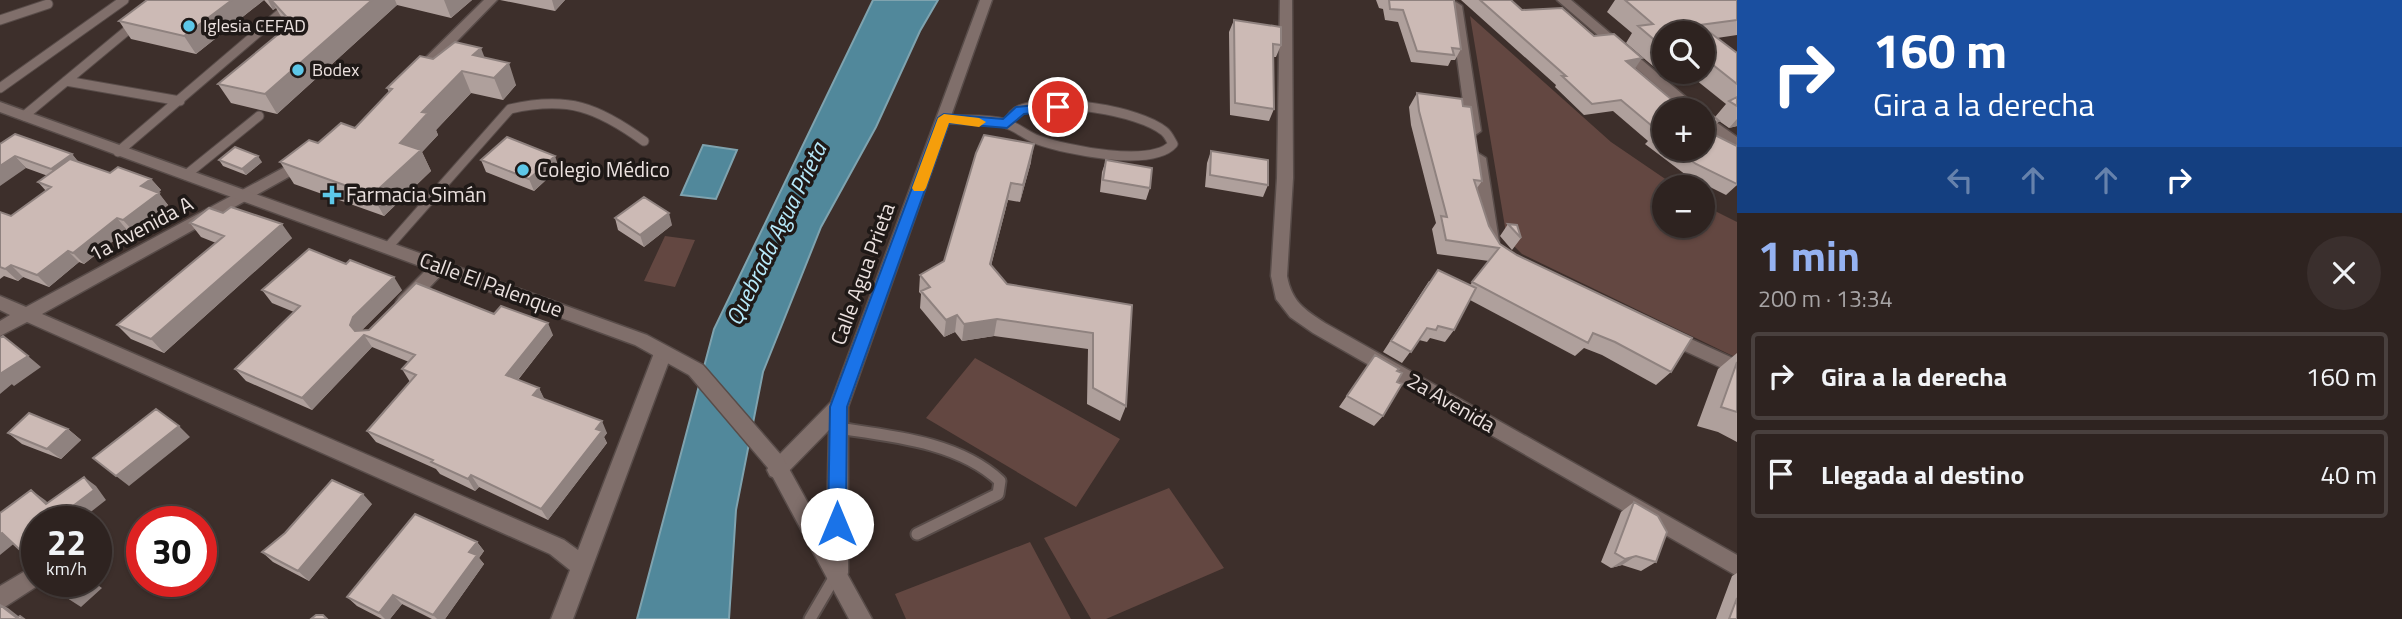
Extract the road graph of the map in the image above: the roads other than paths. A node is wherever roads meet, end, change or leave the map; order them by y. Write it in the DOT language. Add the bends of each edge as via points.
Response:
graph roads {
  1 [pos="124,0"];
  2 [pos="296,0"];
  3 [pos="491,0"];
  4 [pos="986,0"];
  5 [pos="1286,0"];
  6 [pos="1563,0"];
  7 [pos="48,4"];
  8 [pos="1455,6"];
  9 [pos="144,16"];
  10 [pos="0,20"];
  11 [pos="66,81"];
  12 [pos="0,88"];
  13 [pos="403,88"];
  14 [pos="1680,98"];
  15 [pos="180,101"];
  16 [pos="0,107"];
  17 [pos="24,116"];
  18 [pos="259,116"];
  19 [pos="944,118"];
  20 [pos="1007,124"];
  21 [pos="1715,128"];
  22 [pos="644,141"];
  23 [pos="1737,145"];
  24 [pos="118,152"];
  25 [pos="317,155"];
  26 [pos="186,175"];
  27 [pos="244,197"];
  28 [pos="388,247"];
  29 [pos="1505,256"];
  30 [pos="440,266"];
  31 [pos="0,303"];
  32 [pos="396,311"];
  33 [pos="28,314"];
  34 [pos="1650,327"];
  35 [pos="0,329"];
  36 [pos="663,353"];
  37 [pos="1737,368"];
  38 [pos="839,407"];
  39 [pos="837,428"];
  40 [pos="776,466"];
  41 [pos="917,534"];
  42 [pos="581,565"];
  43 [pos="1737,566"];
  44 [pos="837,573"];
  45 [pos="21,585"];
  46 [pos="0,599"];
  47 [pos="562,619"];
  48 [pos="810,619"];
  49 [pos="861,619"];
  1 -- 12 [label="lane"];
  2 -- 15 [label="lane"];
  3 -- 13 [label="street"];
  4 -- 19 [label="street, Calle Agua Prieta"];
  5 -- 43 [label="street, 2a Avenida" via="1285,178 1279,276 1282,294 1296,312"];
  6 -- 14 [label="street"];
  7 -- 10 [label="lane"];
  8 -- 29 [label="street" via="1489,239"];
  9 -- 11 [label="lane"];
  11 -- 15 [label="lane"];
  11 -- 17 [label="lane"];
  15 -- 24 [label="lane"];
  16 -- 17 [label="street, Calle El Palenque"];
  17 -- 24 [label="street, Calle El Palenque"];
  18 -- 26 [label="lane"];
  19 -- 20 [label="lane"];
  19 -- 38 [label="street, Calle Agua Prieta"];
  20 -- 20 [label="lane" via="1021,110 1040,107 1104,111 1163,127 1173,144 1167,152 1152,155 1105,153 1061,147"];
  21 -- 23 [label="street"];
  22 -- 28 [label="lane" via="603,114 559,104 509,109"];
  24 -- 26 [label="street, Calle El Palenque"];
  25 -- 27 [label="street, 1a Avenida A"];
  26 -- 27 [label="street, Calle El Palenque"];
  27 -- 28 [label="street, Calle El Palenque"];
  27 -- 33 [label="street, 1a Avenida A"];
  28 -- 30 [label="street, Calle El Palenque"];
  30 -- 32 [label="street"];
  30 -- 36 [label="street, Calle El Palenque" via="641,340"];
  31 -- 33 [label="street"];
  33 -- 35 [label="street, 1a Avenida A"];
  33 -- 42 [label="street" via="557,547"];
  34 -- 37 [label="street"];
  36 -- 40 [label="street, Calle El Palenque" via="696,370"];
  36 -- 42 [label="street"];
  38 -- 39 [label="street, Calle Agua Prieta"];
  38 -- 40 [label="street"];
  39 -- 41 [label="lane" via="969,458 995,473 1000,481 998,494"];
  39 -- 44 [label="street, Calle Agua Prieta"];
  40 -- 44 [label="street, Calle El Palenque"];
  42 -- 47 [label="street"];
  44 -- 48 [label="lane"];
  44 -- 49 [label="street, Calle El Palenque"];
  45 -- 46 [label="street"];
}
